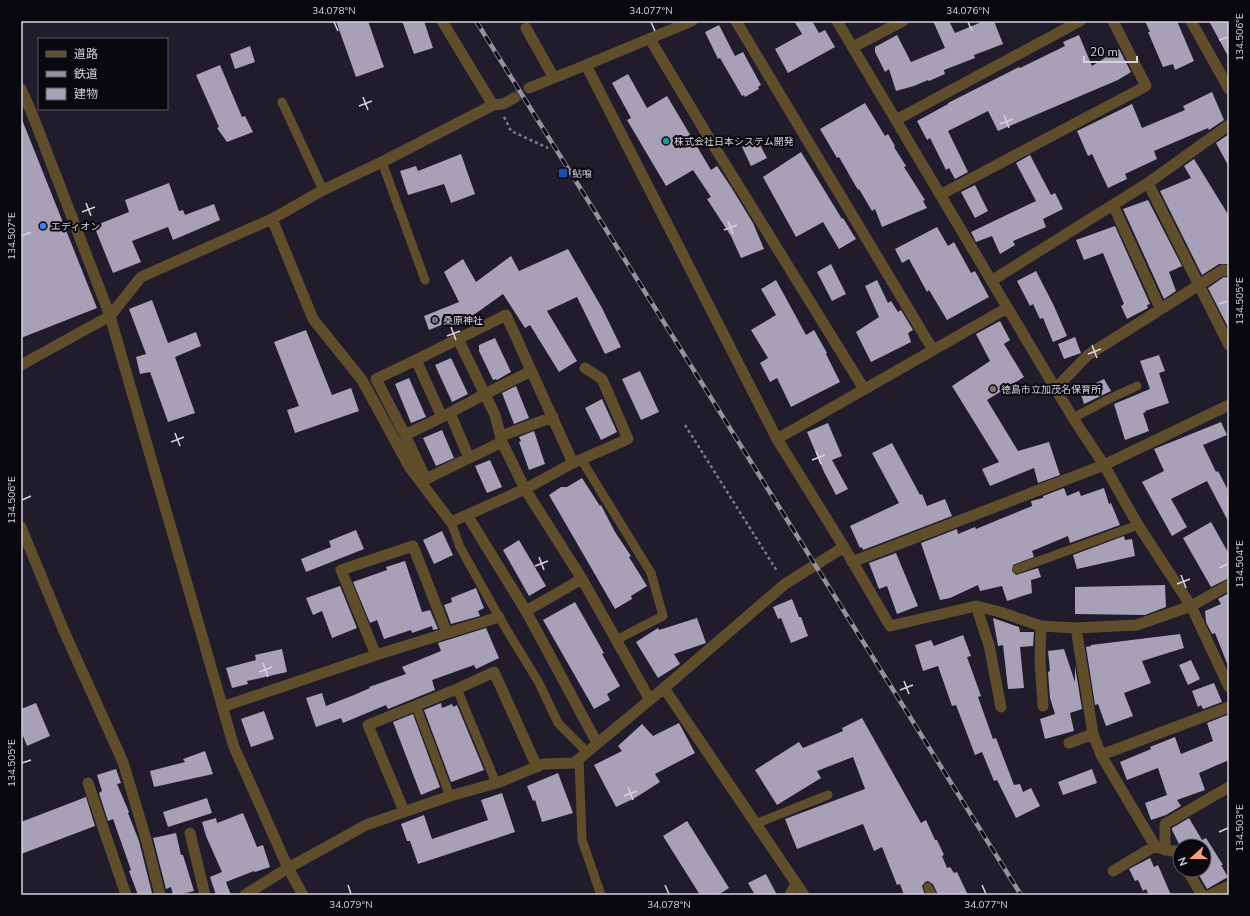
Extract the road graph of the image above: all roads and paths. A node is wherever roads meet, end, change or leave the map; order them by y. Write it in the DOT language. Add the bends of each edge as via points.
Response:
graph roads {
  1 [pos="442,21"];
  2 [pos="692,21"];
  3 [pos="736,21"];
  4 [pos="837,21"];
  5 [pos="903,21"];
  6 [pos="1080,21"];
  7 [pos="1112,21"];
  8 [pos="1191,21"];
  9 [pos="526,28"];
  10 [pos="650,39"];
  11 [pos="853,47"];
  12 [pos="586,65"];
  13 [pos="554,78"];
  14 [pos="1229,87"];
  15 [pos="529,88"];
  16 [pos="21,90"];
  17 [pos="514,98"];
  18 [pos="282,102"];
  19 [pos="493,105"];
  20 [pos="896,120"];
  21 [pos="1229,125"];
  22 [pos="548,148"];
  23 [pos="382,162"];
  24 [pos="1148,183"];
  25 [pos="323,190"];
  26 [pos="940,195"];
  27 [pos="1114,205"];
  28 [pos="272,219"];
  29 [pos="1229,271"];
  30 [pos="426,280"];
  31 [pos="991,281"];
  32 [pos="1199,285"];
  33 [pos="1007,308"];
  34 [pos="1160,308"];
  35 [pos="110,316"];
  36 [pos="458,339"];
  37 [pos="1229,345"];
  38 [pos="933,350"];
  39 [pos="416,360"];
  40 [pos="21,365"];
  41 [pos="585,368"];
  42 [pos="531,371"];
  43 [pos="1137,386"];
  44 [pos="864,389"];
  45 [pos="1055,389"];
  46 [pos="485,394"];
  47 [pos="1229,405"];
  48 [pos="446,415"];
  49 [pos="553,418"];
  50 [pos="1072,418"];
  51 [pos="684,425"];
  52 [pos="405,435"];
  53 [pos="501,439"];
  54 [pos="777,439"];
  55 [pos="469,458"];
  56 [pos="577,461"];
  57 [pos="1104,465"];
  58 [pos="525,489"];
  59 [pos="467,515"];
  60 [pos="451,522"];
  61 [pos="1138,525"];
  62 [pos="21,527"];
  63 [pos="844,547"];
  64 [pos="852,562"];
  65 [pos="1017,569"];
  66 [pos="582,579"];
  67 [pos="785,584"];
  68 [pos="1229,585"];
  69 [pos="976,606"];
  70 [pos="1191,606"];
  71 [pos="526,611"];
  72 [pos="499,617"];
  73 [pos="1041,626"];
  74 [pos="1076,628"];
  75 [pos="447,633"];
  76 [pos="616,640"];
  77 [pos="376,655"];
  78 [pos="1229,687"];
  79 [pos="664,688"];
  80 [pos="457,689"];
  81 [pos="650,700"];
  82 [pos="416,706"];
  83 [pos="1001,706"];
  84 [pos="1043,706"];
  85 [pos="222,707"];
  86 [pos="1229,707"];
  87 [pos="1093,734"];
  88 [pos="1069,743"];
  89 [pos="597,744"];
  90 [pos="583,755"];
  91 [pos="1101,755"];
  92 [pos="537,767"];
  93 [pos="88,783"];
  94 [pos="496,783"];
  95 [pos="1229,787"];
  96 [pos="828,795"];
  97 [pos="450,796"];
  98 [pos="404,811"];
  99 [pos="755,824"];
  100 [pos="190,833"];
  101 [pos="1160,848"];
  102 [pos="1172,850"];
  103 [pos="288,868"];
  104 [pos="1113,871"];
  105 [pos="1192,878"];
  106 [pos="795,883"];
  107 [pos="1229,886"];
  108 [pos="126,895"];
  109 [pos="160,895"];
  110 [pos="205,895"];
  111 [pos="245,895"];
  112 [pos="303,895"];
  113 [pos="601,895"];
  114 [pos="789,895"];
  115 [pos="804,895"];
  116 [pos="1202,895"];
  117 [pos="1210,895"];
  1 -- 19 [label="street"];
  2 -- 10 [label="street"];
  3 -- 38 [label="street"];
  4 -- 11 [label="street"];
  5 -- 11 [label="street"];
  6 -- 20 [label="street"];
  7 -- 26 [label="street" via="1146,86"];
  8 -- 14 [label="street"];
  9 -- 13 [label="street"];
  10 -- 12 [label="street"];
  10 -- 44 [label="street"];
  11 -- 20 [label="street"];
  12 -- 13 [label="street"];
  12 -- 54 [label="street"];
  13 -- 15 [label="street"];
  16 -- 35 [label="street"];
  17 -- 19 [label="street" via="503,104"];
  18 -- 25 [label="lane"];
  19 -- 22 [label="path" via="511,131"];
  19 -- 23 [label="street"];
  20 -- 26 [label="street"];
  21 -- 24 [label="street"];
  23 -- 25 [label="street"];
  23 -- 30 [label="lane"];
  24 -- 27 [label="street"];
  24 -- 32 [label="street"];
  25 -- 28 [label="street"];
  26 -- 31 [label="street"];
  27 -- 31 [label="street"];
  27 -- 34 [label="street"];
  28 -- 35 [label="street" via="141,277"];
  28 -- 60 [label="street" via="313,319 362,380 410,468"];
  29 -- 32 [label="street" via="1223,270"];
  31 -- 33 [label="street"];
  32 -- 34 [label="street"];
  32 -- 37 [label="street"];
  33 -- 38 [label="street"];
  33 -- 45 [label="street"];
  34 -- 45 [label="street" via="1088,355"];
  35 -- 40 [label="street"];
  35 -- 85 [label="street"];
  36 -- 39 [label="street"];
  36 -- 42 [label="street" via="506,315"];
  36 -- 46 [label="street"];
  38 -- 44 [label="street"];
  39 -- 48 [label="street"];
  39 -- 52 [label="street" via="376,379"];
  41 -- 56 [label="street" via="602,380 628,439"];
  42 -- 46 [label="street"];
  42 -- 49 [label="street"];
  43 -- 50 [label="lane"];
  44 -- 54 [label="street"];
  45 -- 50 [label="street"];
  46 -- 48 [label="street"];
  46 -- 53 [label="street" via="495,415"];
  47 -- 57 [label="street"];
  48 -- 52 [label="street"];
  48 -- 55 [label="street"];
  49 -- 53 [label="street"];
  49 -- 56 [label="street"];
  50 -- 57 [label="street"];
  51 -- 67 [label="path"];
  52 -- 55 [label="street" via="426,479"];
  53 -- 55 [label="street"];
  53 -- 58 [label="street"];
  54 -- 63 [label="street"];
  56 -- 58 [label="street"];
  56 -- 76 [label="lane" via="651,573 663,616"];
  57 -- 61 [label="street"];
  57 -- 64 [label="street"];
  58 -- 59 [label="street"];
  58 -- 66 [label="street"];
  59 -- 60 [label="street"];
  59 -- 71 [label="street"];
  60 -- 72 [label="lane" via="460,547"];
  61 -- 65 [label="lane"];
  61 -- 70 [label="street"];
  62 -- 109 [label="street" via="63,629 123,762"];
  63 -- 64 [label="street"];
  63 -- 67 [label="street"];
  64 -- 69 [label="street" via="890,626"];
  66 -- 71 [label="street"];
  66 -- 76 [label="street"];
  67 -- 79 [label="street"];
  68 -- 70 [label="street"];
  69 -- 73 [label="street"];
  69 -- 83 [label="street" via="989,645"];
  70 -- 74 [label="street" via="1137,625"];
  70 -- 78 [label="street"];
  71 -- 89 [label="street"];
  72 -- 75 [label="street"];
  72 -- 90 [label="lane" via="539,683 558,723"];
  73 -- 74 [label="street"];
  73 -- 84 [label="street"];
  74 -- 87 [label="street"];
  75 -- 77 [label="street"];
  75 -- 77 [label="street" via="412,546 341,570"];
  76 -- 81 [label="street"];
  77 -- 85 [label="street"];
  79 -- 81 [label="street"];
  79 -- 99 [label="street"];
  80 -- 82 [label="street"];
  80 -- 92 [label="street" via="494,672"];
  80 -- 94 [label="lane"];
  81 -- 89 [label="street"];
  82 -- 97 [label="lane"];
  82 -- 98 [label="street" via="368,726"];
  85 -- 103 [label="street" via="234,747"];
  86 -- 91 [label="street"];
  87 -- 88 [label="street"];
  87 -- 91 [label="street"];
  89 -- 90 [label="street"];
  90 -- 92 [label="street" via="574,763 543,764"];
  90 -- 113 [label="lane" via="582,840"];
  91 -- 101 [label="street"];
  92 -- 94 [label="street"];
  93 -- 108 [label="street"];
  94 -- 97 [label="street"];
  95 -- 101 [label="street" via="1165,824"];
  96 -- 99 [label="lane"];
  97 -- 98 [label="street"];
  98 -- 103 [label="street" via="366,825"];
  99 -- 106 [label="street"];
  100 -- 110 [label="street"];
  101 -- 102 [label="street"];
  101 -- 104 [label="street"];
  103 -- 111 [label="street"];
  103 -- 112 [label="street"];
  105 -- 116 [label="street"];
  106 -- 114 [label="lane"];
  106 -- 115 [label="street"];
  107 -- 117 [label="street"];
}
